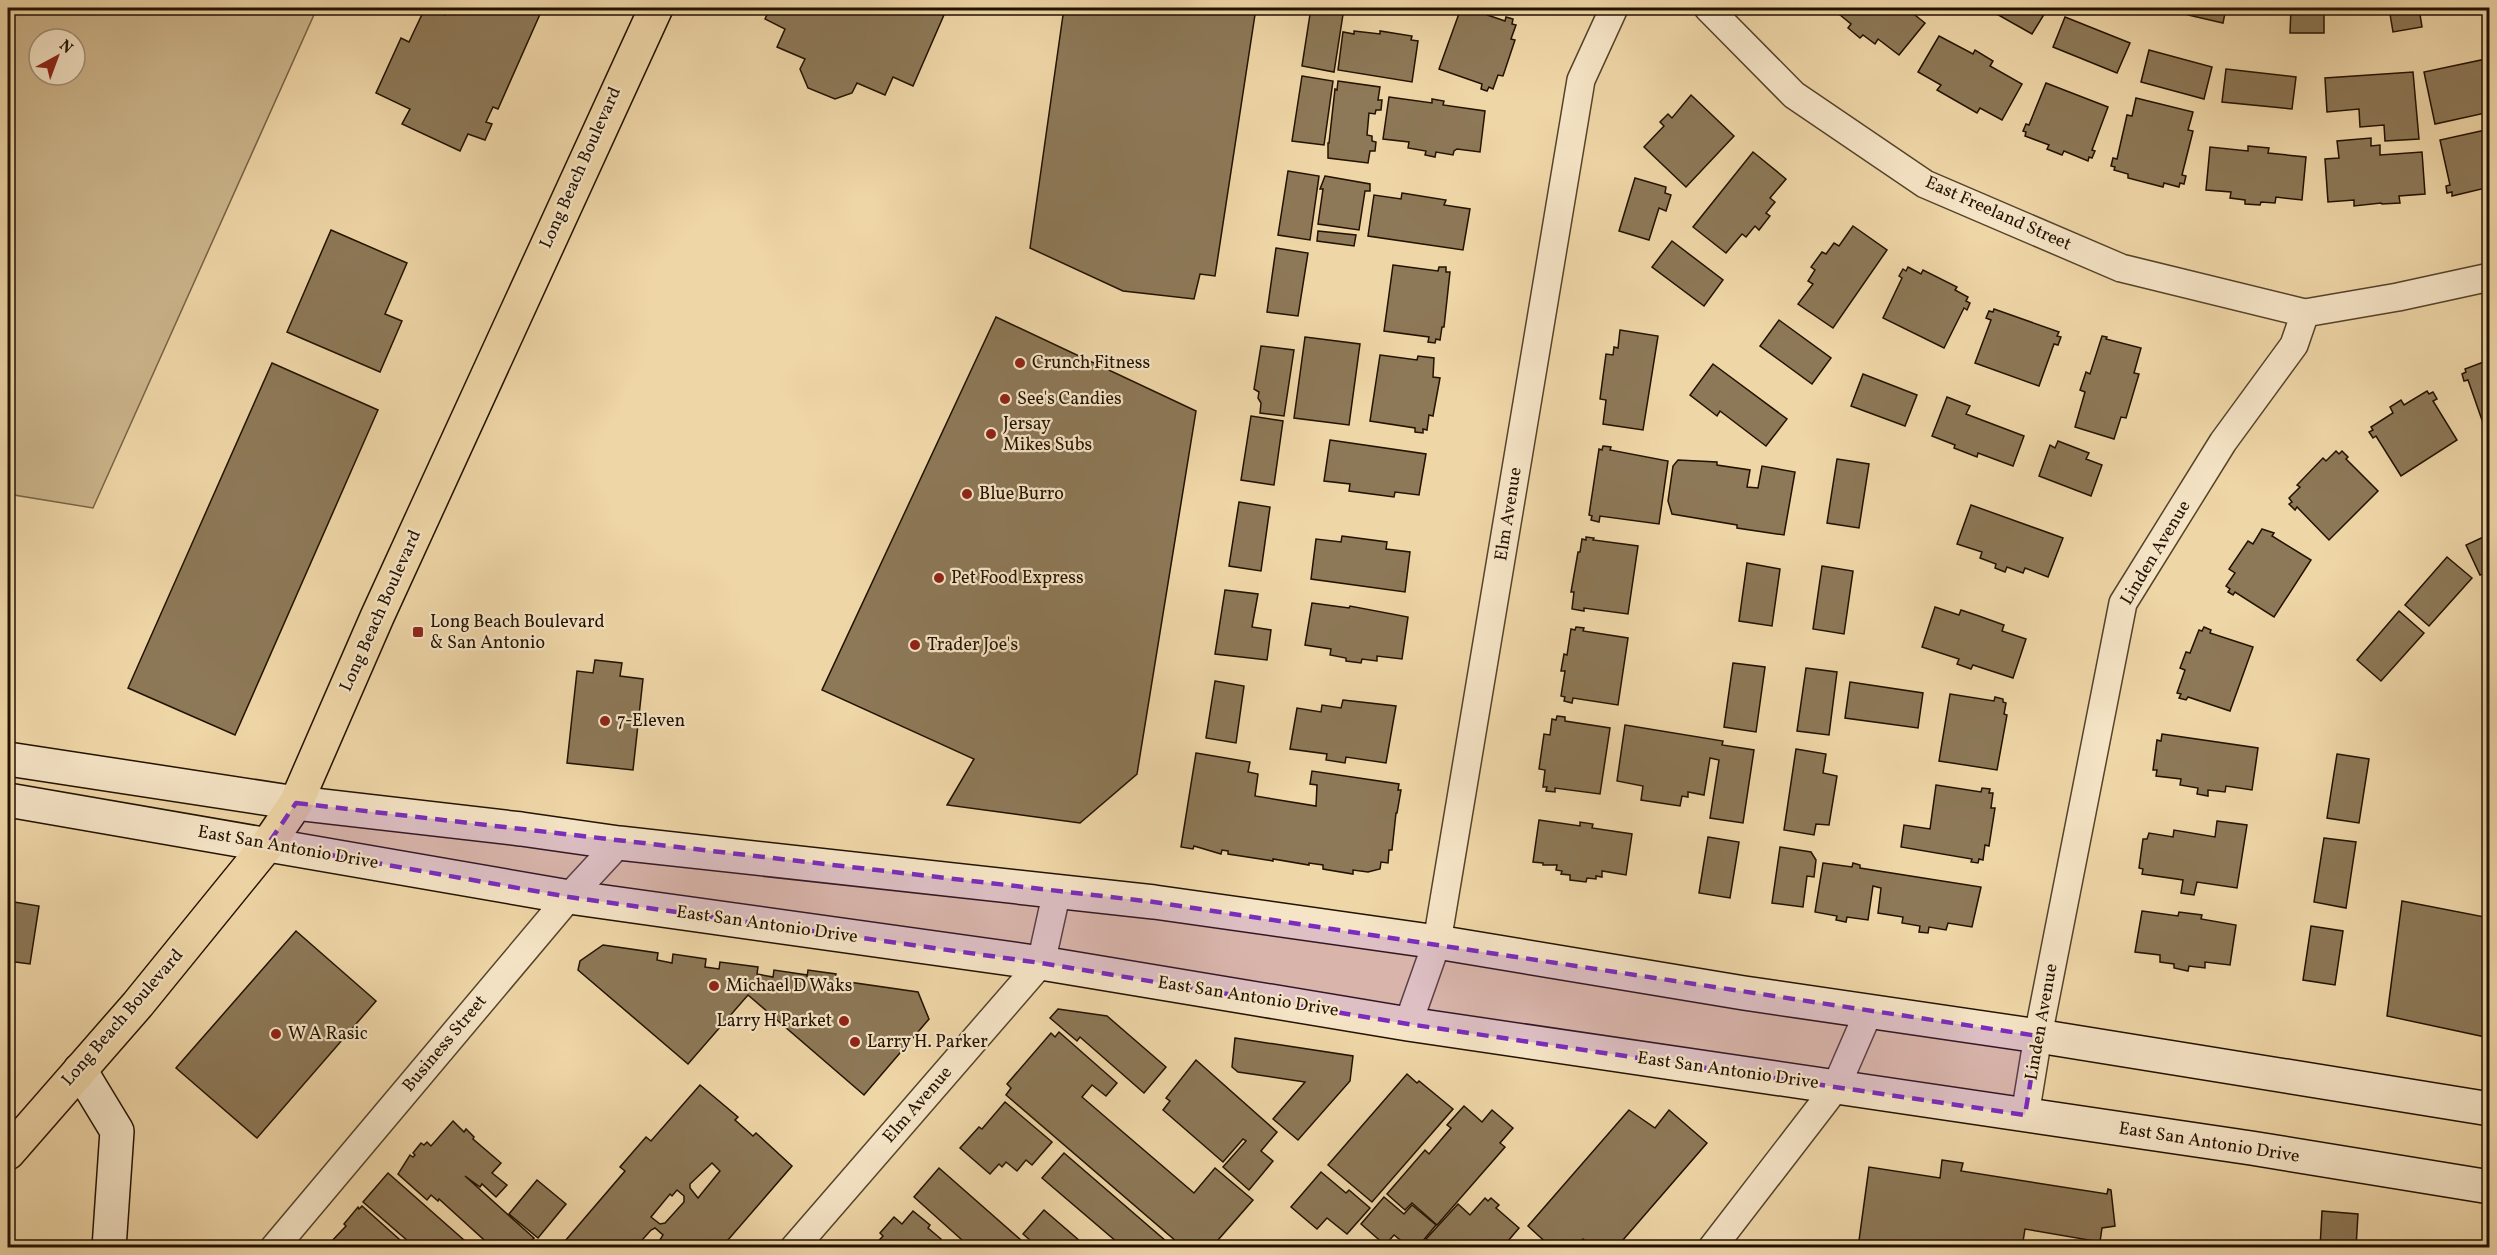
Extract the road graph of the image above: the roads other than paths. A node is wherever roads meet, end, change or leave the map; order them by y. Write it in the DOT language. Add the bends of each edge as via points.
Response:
graph roads {
  1 [pos="656,8"];
  2 [pos="1614,8"];
  3 [pos="1708,8"];
  4 [pos="2490,277"];
  5 [pos="2305,313"];
  6 [pos="8,759"];
  7 [pos="8,800"];
  8 [pos="296,803"];
  9 [pos="620,843"];
  10 [pos="268,844"];
  11 [pos="1057,891"];
  12 [pos="569,897"];
  13 [pos="1437,942"];
  14 [pos="1041,963"];
  15 [pos="1869,1011"];
  16 [pos="1408,1024"];
  17 [pos="2038,1036"];
  18 [pos="80,1070"];
  19 [pos="1836,1087"];
  20 [pos="2490,1109"];
  21 [pos="2025,1115"];
  22 [pos="8,1153"];
  23 [pos="2490,1187"];
  24 [pos="109,1248"];
  25 [pos="274,1248"];
  26 [pos="794,1248"];
  27 [pos="1712,1248"];
  1 -- 8 [label="main road, Long Beach Boulevard"];
  2 -- 13 [label="street, Elm Avenue" via="1581,80"];
  3 -- 5 [label="street, East Freeland Street" via="1794,95 1925,184 2121,268"];
  4 -- 5 [label="street"];
  5 -- 17 [label="street, Linden Avenue" via="2294,345 2223,442 2123,603"];
  6 -- 8 [label="main road"];
  7 -- 10 [label="main road, East San Antonio Drive"];
  8 -- 9 [label="main road"];
  8 -- 10 [label="main road, Long Beach Boulevard"];
  9 -- 11 [label="main road"];
  9 -- 12 [label="street, Business Street"];
  10 -- 12 [label="main road, East San Antonio Drive"];
  10 -- 18 [label="main road, Long Beach Boulevard"];
  11 -- 13 [label="main road"];
  11 -- 14 [label="street, Elm Avenue"];
  12 -- 14 [label="main road, East San Antonio Drive"];
  12 -- 25 [label="street, Business Street"];
  13 -- 15 [label="main road"];
  13 -- 16 [label="street, Elm Avenue"];
  14 -- 16 [label="main road, East San Antonio Drive"];
  14 -- 26 [label="street, Elm Avenue"];
  15 -- 17 [label="main road"];
  15 -- 19 [label="street"];
  16 -- 19 [label="main road, East San Antonio Drive"];
  17 -- 20 [label="main road"];
  17 -- 21 [label="street, Linden Avenue"];
  18 -- 22 [label="main road, Long Beach Boulevard"];
  18 -- 24 [label="main road" via="117,1131"];
  19 -- 21 [label="main road, East San Antonio Drive"];
  19 -- 27 [label="street"];
  21 -- 23 [label="main road, East San Antonio Drive"];
}
